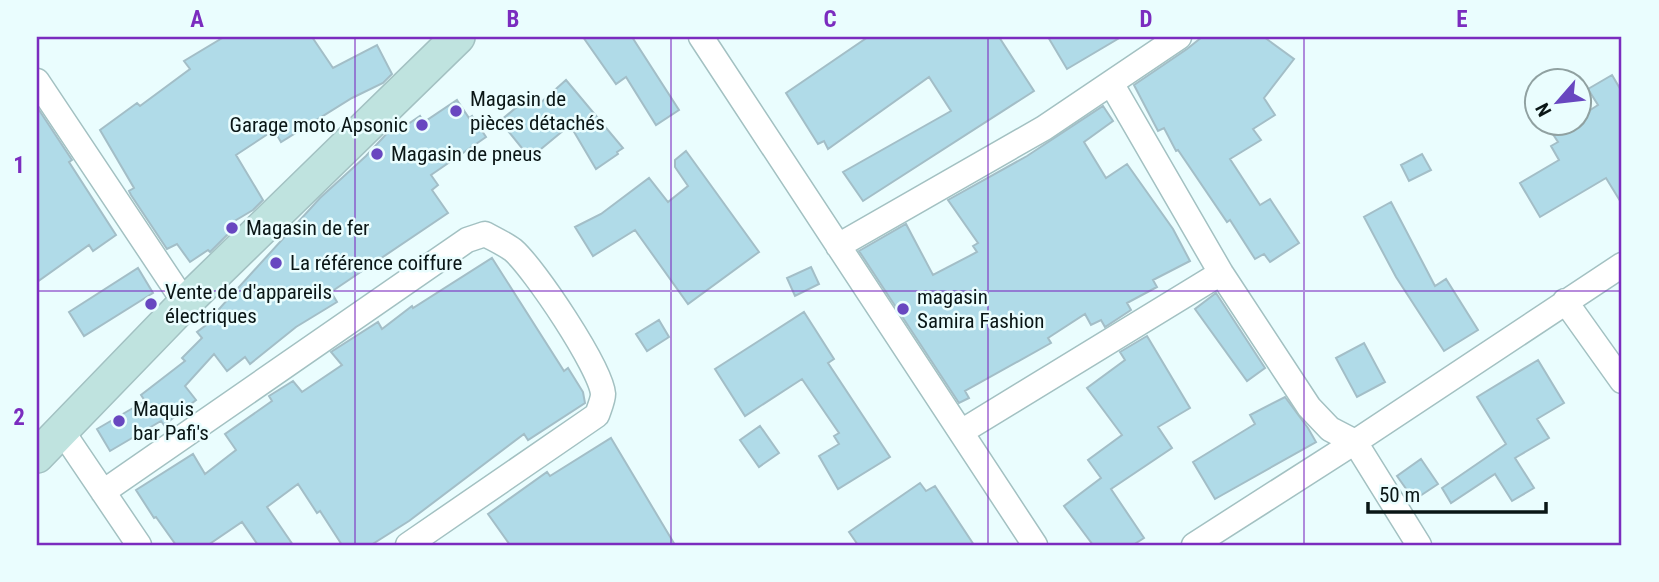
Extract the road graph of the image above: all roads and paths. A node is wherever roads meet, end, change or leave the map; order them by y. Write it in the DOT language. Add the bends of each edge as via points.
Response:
graph roads {
  1 [pos="458,37"];
  2 [pos="701,37"];
  3 [pos="1179,37"];
  4 [pos="37,81"];
  5 [pos="1111,83"];
  6 [pos="838,246"];
  7 [pos="1622,264"];
  8 [pos="1221,273"];
  9 [pos="1565,301"];
  10 [pos="185,303"];
  11 [pos="1622,381"];
  12 [pos="61,431"];
  13 [pos="961,432"];
  14 [pos="1355,442"];
  15 [pos="37,456"];
  16 [pos="103,492"];
  17 [pos="139,545"];
  18 [pos="408,545"];
  19 [pos="1035,545"];
  20 [pos="1194,545"];
  21 [pos="1419,545"];
  1 -- 10 [label="main road"];
  2 -- 6 [label="street"];
  3 -- 5 [label="street"];
  4 -- 10 [label="street"];
  5 -- 6 [label="street" via="1044,128"];
  5 -- 8 [label="street"];
  6 -- 13 [label="street"];
  7 -- 9 [label="street"];
  8 -- 13 [label="street"];
  8 -- 14 [label="street" via="1309,407 1330,429"];
  9 -- 11 [label="street"];
  9 -- 14 [label="street"];
  10 -- 12 [label="main road"];
  12 -- 15 [label="main road"];
  12 -- 16 [label="street"];
  13 -- 19 [label="street"];
  14 -- 20 [label="street"];
  14 -- 21 [label="street"];
  16 -- 17 [label="street"];
  16 -- 18 [label="street" via="467,240 485,234 514,251 544,289 596,372 603,395 597,415"];
}
